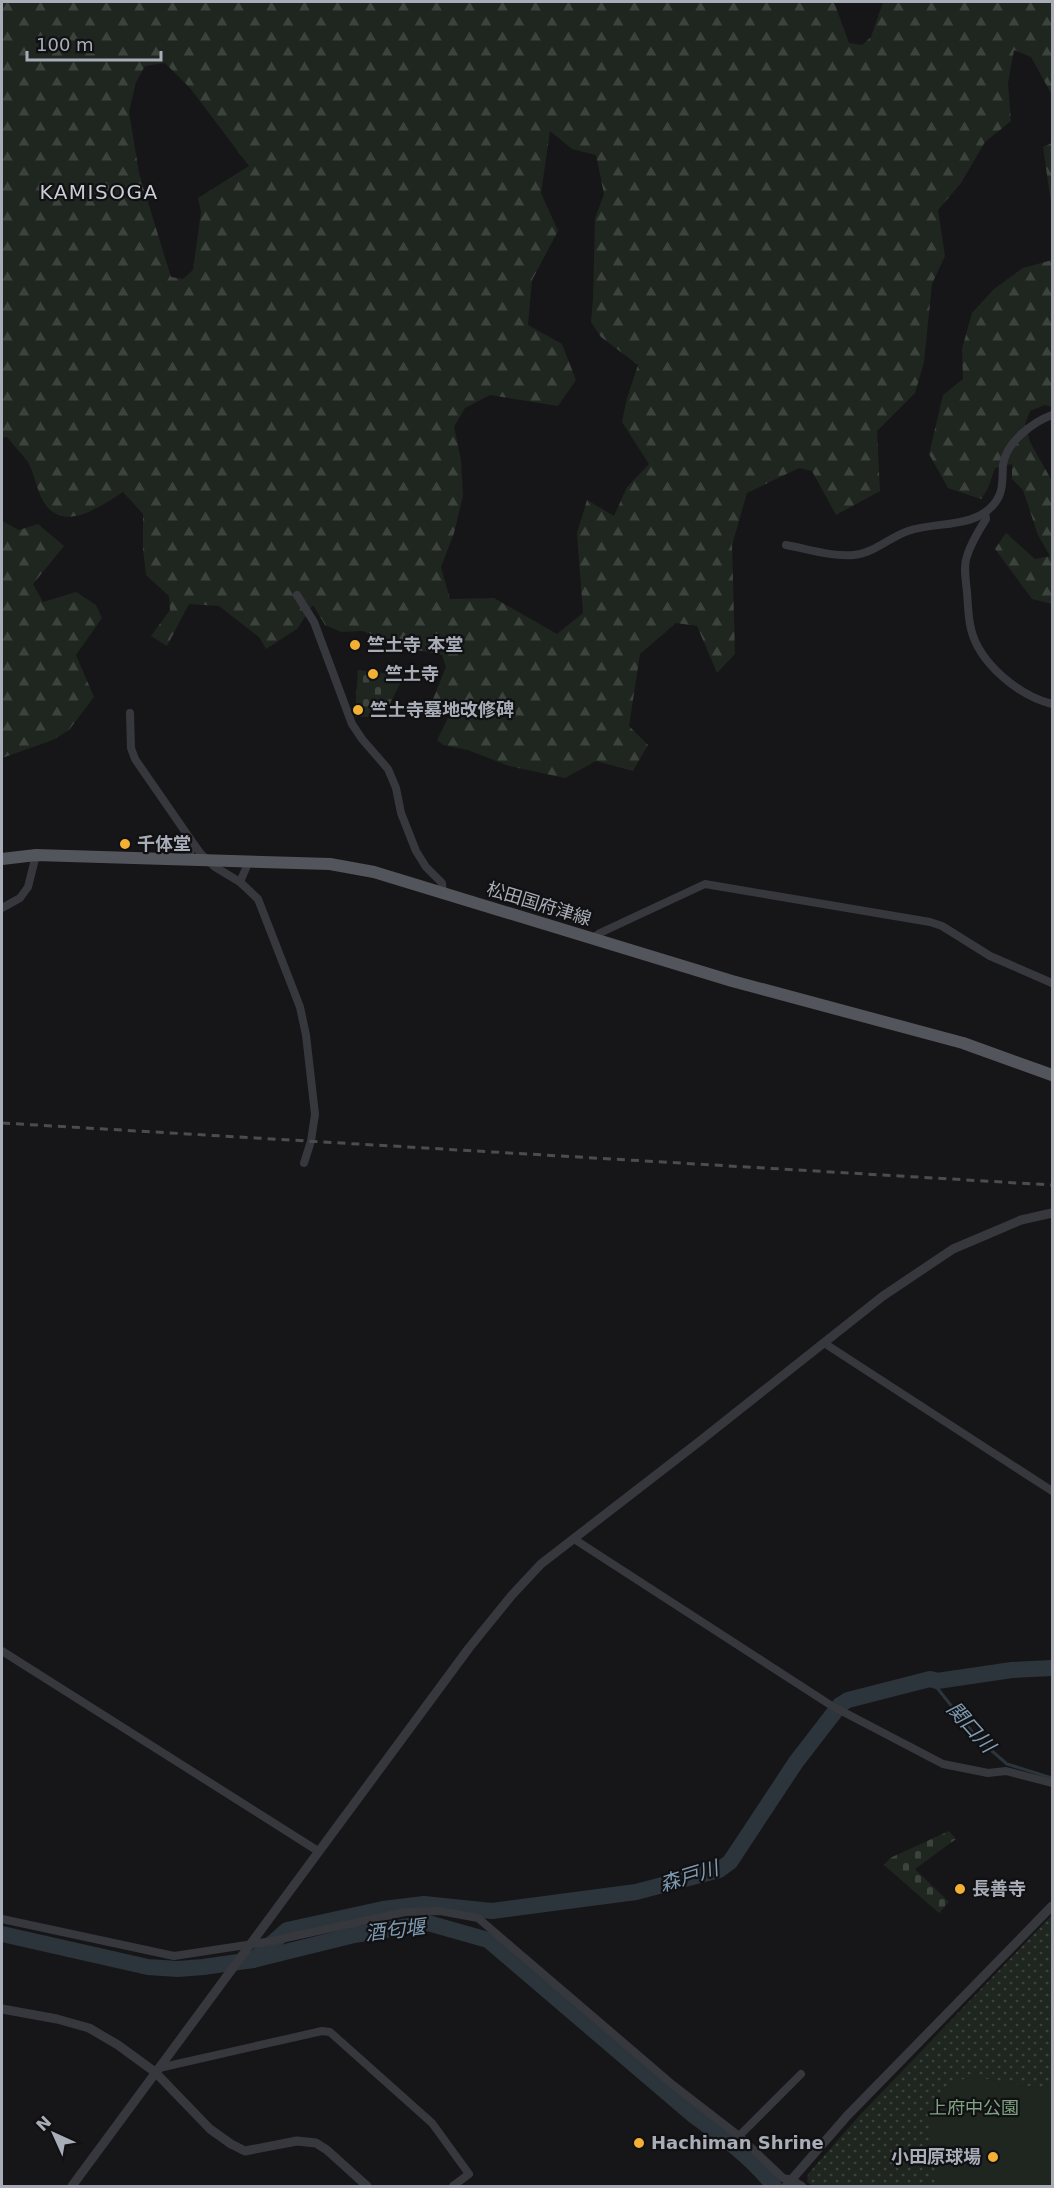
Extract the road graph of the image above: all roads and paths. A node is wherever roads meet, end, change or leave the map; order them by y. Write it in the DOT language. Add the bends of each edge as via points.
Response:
graph roads {
  1 [pos="1053,415"];
  2 [pos="985,513"];
  3 [pos="786,545"];
  4 [pos="297,595"];
  5 [pos="1053,704"];
  6 [pos="130,713"];
  7 [pos="191,840"];
  8 [pos="36,855"];
  9 [pos="2,859"];
  10 [pos="190,859"];
  11 [pos="249,861"];
  12 [pos="240,882"];
  13 [pos="443,894"];
  14 [pos="2,908"];
  15 [pos="592,939"];
  16 [pos="1053,983"];
  17 [pos="1053,1075"];
  18 [pos="304,1163"];
  19 [pos="1053,1213"];
  20 [pos="824,1343"];
  21 [pos="1053,1491"];
  22 [pos="574,1539"];
  23 [pos="2,1651"];
  24 [pos="1053,1783"];
  25 [pos="318,1851"];
  26 [pos="1053,1906"];
  27 [pos="2,1919"];
  28 [pos="253,1943"];
  29 [pos="2,2009"];
  30 [pos="157,2070"];
  31 [pos="801,2074"];
  32 [pos="740,2136"];
  33 [pos="789,2183"];
  34 [pos="72,2187"];
  35 [pos="367,2187"];
  36 [pos="453,2187"];
  37 [pos="802,2187"];
  1 -- 2 [label="street" via="1029,426 1009,450 1003,463 999,496"];
  2 -- 3 [label="street" via="977,518 908,531 866,553 834,554"];
  2 -- 5 [label="street" via="986,519 965,566 975,639 1003,677"];
  4 -- 13 [label="street" via="314,622 352,724 388,769 416,850 442,883"];
  6 -- 7 [label="street" via="135,759"];
  7 -- 10 [label="street"];
  7 -- 12 [label="street" via="215,867"];
  8 -- 9 [label="main road, 松田国府津線"];
  8 -- 10 [label="main road, 松田国府津線"];
  8 -- 14 [label="street" via="28,887 20,898"];
  10 -- 11 [label="main road, 松田国府津線"];
  11 -- 12 [label="street"];
  11 -- 13 [label="main road, 松田国府津線" via="330,864 374,872"];
  12 -- 18 [label="street" via="258,899 300,1007 315,1114"];
  13 -- 15 [label="main road, 松田国府津線"];
  15 -- 16 [label="street" via="705,884 930,922 990,956"];
  15 -- 17 [label="main road, 松田国府津線" via="963,1043"];
  19 -- 20 [label="street" via="1021,1220 952,1249"];
  20 -- 21 [label="street"];
  20 -- 22 [label="street"];
  22 -- 24 [label="street" via="837,1708 943,1764 988,1773 1006,1771"];
  22 -- 25 [label="street" via="541,1564 512,1595"];
  23 -- 25 [label="street"];
  25 -- 28 [label="street"];
  26 -- 33 [label="street" via="847,2116"];
  27 -- 28 [label="street" via="174,1956"];
  28 -- 30 [label="street"];
  28 -- 32 [label="street" via="405,1912 440,1911 478,1918 673,2085"];
  29 -- 30 [label="street" via="89,2028"];
  30 -- 34 [label="street"];
  30 -- 35 [label="street" via="210,2129 231,2144 245,2151 297,2141 316,2143"];
  30 -- 36 [label="street" via="330,2032 432,2123 469,2174"];
  31 -- 32 [label="street"];
  32 -- 33 [label="street"];
  33 -- 37 [label="street"];
}
